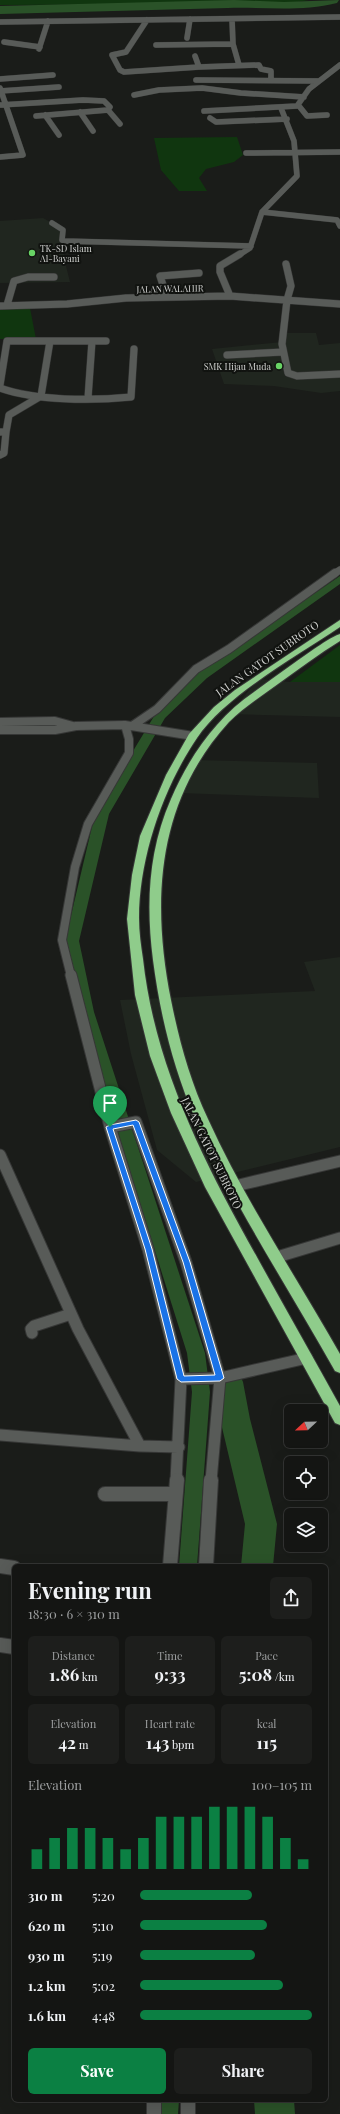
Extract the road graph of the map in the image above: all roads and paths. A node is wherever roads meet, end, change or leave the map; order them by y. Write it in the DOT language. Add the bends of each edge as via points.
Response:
graph roads {
  1 [pos="340,17"];
  2 [pos="0,22"];
  3 [pos="190,22"];
  4 [pos="232,22"];
  5 [pos="145,23"];
  6 [pos="48,24"];
  7 [pos="187,38"];
  8 [pos="4,42"];
  9 [pos="233,44"];
  10 [pos="156,45"];
  11 [pos="195,56"];
  12 [pos="239,65"];
  13 [pos="340,65"];
  14 [pos="199,67"];
  15 [pos="53,75"];
  16 [pos="0,79"];
  17 [pos="196,80"];
  18 [pos="271,80"];
  19 [pos="319,81"];
  20 [pos="59,87"];
  21 [pos="0,90"];
  22 [pos="134,95"];
  23 [pos="304,97"];
  24 [pos="2,105"];
  25 [pos="299,106"];
  26 [pos="281,108"];
  27 [pos="108,110"];
  28 [pos="204,111"];
  29 [pos="80,112"];
  30 [pos="45,115"];
  31 [pos="328,115"];
  32 [pos="36,116"];
  33 [pos="210,118"];
  34 [pos="287,119"];
  35 [pos="120,124"];
  36 [pos="93,131"];
  37 [pos="59,135"];
  38 [pos="296,151"];
  39 [pos="340,152"];
  40 [pos="246,153"];
  41 [pos="0,157"];
  42 [pos="262,212"];
  43 [pos="52,223"];
  44 [pos="340,226"];
  45 [pos="251,246"];
  46 [pos="286,264"];
  47 [pos="199,273"];
  48 [pos="54,277"];
  49 [pos="230,296"];
  50 [pos="167,297"];
  51 [pos="287,300"];
  52 [pos="340,304"];
  53 [pos="4,306"];
  54 [pos="50,341"];
  55 [pos="92,341"];
  56 [pos="106,341"];
  57 [pos="134,349"];
  58 [pos="283,352"];
  59 [pos="227,355"];
  60 [pos="340,374"];
  61 [pos="0,385"];
  62 [pos="0,388"];
  63 [pos="41,396"];
  64 [pos="88,398"];
  65 [pos="3,432"];
  66 [pos="0,455"];
  67 [pos="340,570"];
  68 [pos="340,623"];
  69 [pos="340,637"];
  70 [pos="0,722"];
  71 [pos="76,726"];
  72 [pos="133,726"];
  73 [pos="0,730"];
  74 [pos="193,736"];
  75 [pos="112,1127"];
  76 [pos="0,1155"];
  77 [pos="340,1161"];
  78 [pos="235,1186"];
  79 [pos="340,1238"];
  80 [pos="276,1257"];
  81 [pos="71,1314"];
  82 [pos="32,1334"];
  83 [pos="336,1353"];
  84 [pos="307,1358"];
  85 [pos="340,1367"];
  86 [pos="217,1378"];
  87 [pos="181,1379"];
  88 [pos="340,1419"];
  89 [pos="0,1435"];
  90 [pos="140,1446"];
  91 [pos="179,1447"];
  92 [pos="105,1494"];
  93 [pos="174,1494"];
  94 [pos="170,1564"];
  95 [pos="206,1564"];
  96 [pos="0,1566"];
  97 [pos="12,1568"];
  98 [pos="0,1645"];
  99 [pos="12,1646"];
  100 [pos="154,2102"];
  101 [pos="188,2102"];
  102 [pos="154,2114"];
  103 [pos="188,2114"];
  1 -- 4 [label="street"];
  2 -- 6 [label="street"];
  3 -- 4 [label="street"];
  3 -- 5 [label="street"];
  3 -- 7 [label="street"];
  4 -- 9 [label="street"];
  5 -- 6 [label="street"];
  5 -- 14 [label="street" via="126,52 112,55 121,71"];
  6 -- 8 [label="street" via="40,48"];
  9 -- 10 [label="street"];
  9 -- 12 [label="street"];
  11 -- 14 [label="street"];
  12 -- 14 [label="street"];
  12 -- 18 [label="street" via="259,65 261,69 271,71"];
  13 -- 19 [label="street"];
  15 -- 16 [label="street"];
  17 -- 18 [label="street"];
  18 -- 19 [label="street"];
  19 -- 23 [label="street"];
  20 -- 21 [label="street"];
  21 -- 24 [label="street"];
  22 -- 23 [label="street" via="159,90 202,88"];
  23 -- 25 [label="street"];
  24 -- 27 [label="street" via="83,100 104,101 109,104"];
  24 -- 41 [label="street" via="23,155"];
  25 -- 26 [label="street"];
  25 -- 31 [label="street" via="306,116"];
  26 -- 28 [label="street" via="225,108"];
  26 -- 34 [label="street"];
  27 -- 29 [label="street"];
  27 -- 35 [label="street"];
  29 -- 30 [label="street"];
  29 -- 36 [label="street"];
  30 -- 32 [label="street"];
  30 -- 37 [label="street"];
  33 -- 34 [label="street" via="216,122"];
  34 -- 38 [label="street"];
  38 -- 39 [label="street"];
  38 -- 40 [label="street"];
  38 -- 42 [label="street" via="297,176"];
  42 -- 44 [label="street" via="337,220"];
  42 -- 45 [label="street"];
  43 -- 45 [label="street" via="63,230 64,241"];
  45 -- 49 [label="street" via="245,253 220,266"];
  46 -- 51 [label="street" via="291,286"];
  47 -- 50 [label="street" via="160,276"];
  48 -- 53 [label="street" via="25,277 14,281"];
  49 -- 50 [label="street, JALAN WALAHIR"];
  49 -- 51 [label="street, JALAN WALAHIR"];
  50 -- 53 [label="street, JALAN WALAHIR"];
  51 -- 52 [label="street, JALAN WALAHIR"];
  51 -- 58 [label="street"];
  54 -- 55 [label="street"];
  54 -- 61 [label="street" via="7,342"];
  54 -- 63 [label="street"];
  55 -- 56 [label="street"];
  55 -- 64 [label="street"];
  57 -- 64 [label="street" via="132,395"];
  58 -- 59 [label="street"];
  58 -- 60 [label="street" via="287,372 291,376"];
  62 -- 63 [label="street"];
  63 -- 64 [label="street"];
  63 -- 65 [label="street" via="9,415"];
  65 -- 66 [label="street" via="4,453"];
  67 -- 72 [label="street" via="229,649 196,669 157,709"];
  68 -- 74 [label="highway, JALAN GATOT SUBROTO" via="238,692"];
  69 -- 78 [label="highway, JALAN GATOT SUBROTO" via="257,694 227,719 208,742 184,784 162,839 157,869 155,918 163,993 186,1077 201,1116"];
  70 -- 71 [label="street" via="55,722"];
  71 -- 72 [label="street"];
  71 -- 73 [label="street" via="55,730"];
  72 -- 74 [label="street"];
  72 -- 75 [label="street" via="129,739 129,753 88,824 75,868 62,940"];
  74 -- 84 [label="highway, JALAN GATOT SUBROTO" via="171,776 145,836 137,875 133,919 141,995 156,1056 177,1113 211,1186"];
  75 -- 86 [label="street" via="134,1121 186,1262"];
  75 -- 87 [label="street" via="148,1249"];
  76 -- 81 [label="street"];
  77 -- 78 [label="street"];
  78 -- 80 [label="highway, JALAN GATOT SUBROTO"];
  79 -- 80 [label="street"];
  80 -- 83 [label="highway, JALAN GATOT SUBROTO"];
  81 -- 82 [label="street" via="34,1326 31,1329"];
  81 -- 90 [label="street"];
  83 -- 85 [label="highway, JALAN GATOT SUBROTO"];
  84 -- 86 [label="street"];
  84 -- 88 [label="highway, JALAN GATOT SUBROTO"];
  86 -- 87 [label="street"];
  86 -- 95 [label="street"];
  87 -- 91 [label="street"];
  89 -- 90 [label="street"];
  90 -- 91 [label="street"];
  91 -- 93 [label="street"];
  92 -- 93 [label="street"];
  93 -- 94 [label="street"];
  96 -- 97 [label="street"];
  98 -- 99 [label="street"];
  100 -- 102 [label="street"];
  101 -- 103 [label="street"];
}
